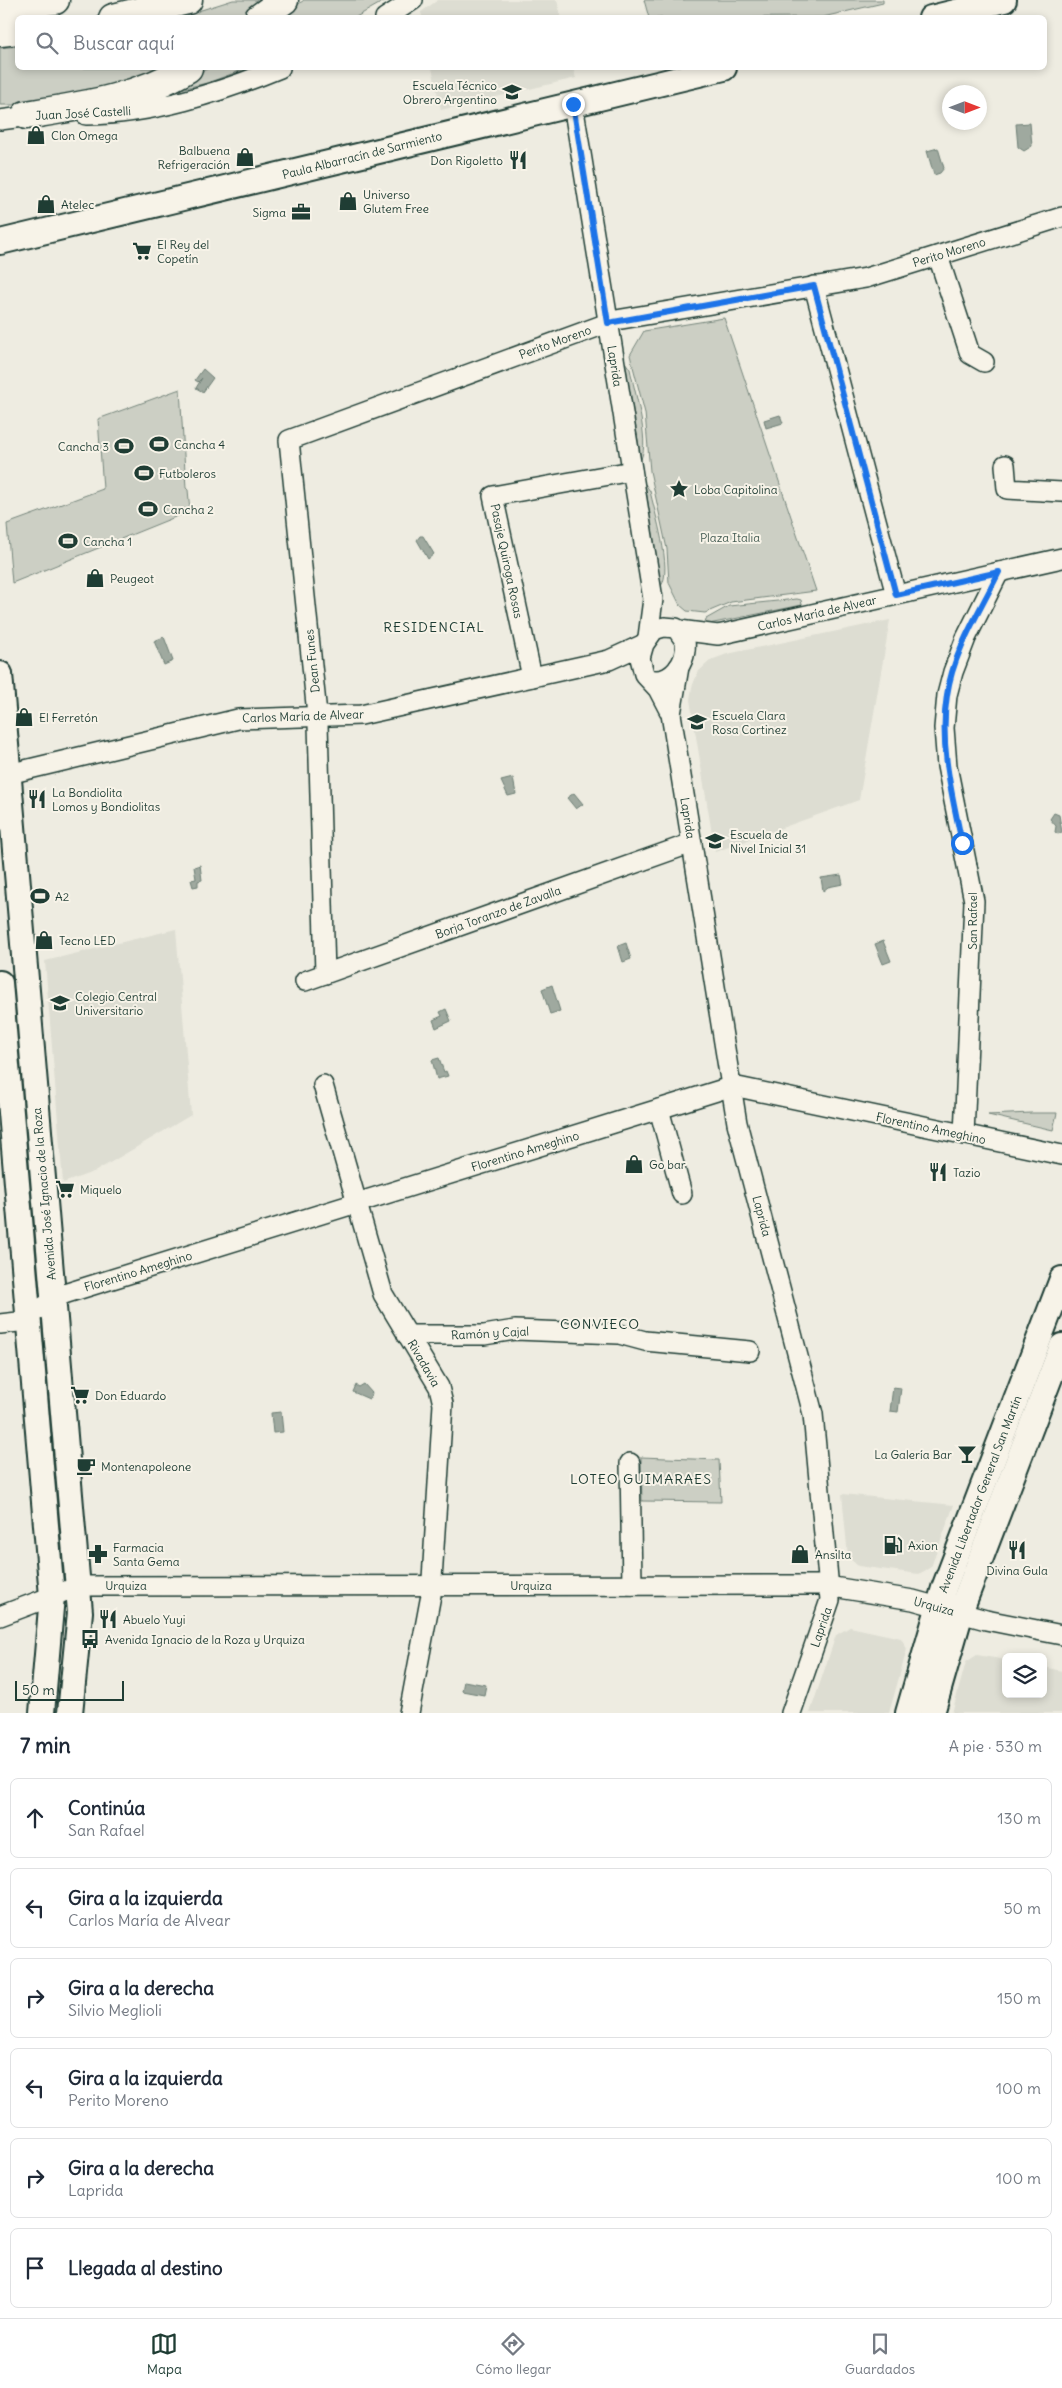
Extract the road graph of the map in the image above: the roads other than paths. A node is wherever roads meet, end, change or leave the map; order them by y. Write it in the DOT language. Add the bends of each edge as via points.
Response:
graph roads {
  1 [pos="55,0"];
  2 [pos="188,0"];
  3 [pos="284,0"];
  4 [pos="413,0"];
  5 [pos="1004,0"];
  6 [pos="0,6"];
  7 [pos="126,15"];
  8 [pos="264,15"];
  9 [pos="390,15"];
  10 [pos="944,15"];
  11 [pos="15,30"];
  12 [pos="0,32"];
  13 [pos="184,70"];
  14 [pos="274,70"];
  15 [pos="716,70"];
  16 [pos="573,104"];
  17 [pos="13,118"];
  18 [pos="1062,217"];
  19 [pos="0,242"];
  20 [pos="938,256"];
  21 [pos="814,286"];
  22 [pos="608,323"];
  23 [pos="984,362"];
  24 [pos="289,440"];
  25 [pos="1005,465"];
  26 [pos="632,471"];
  27 [pos="1062,492"];
  28 [pos="1062,558"];
  29 [pos="999,572"];
  30 [pos="896,595"];
  31 [pos="653,599"];
  32 [pos="675,629"];
  33 [pos="718,635"];
  34 [pos="646,640"];
  35 [pos="607,660"];
  36 [pos="681,664"];
  37 [pos="0,674"];
  38 [pos="646,675"];
  39 [pos="532,677"];
  40 [pos="671,714"];
  41 [pos="318,716"];
  42 [pos="4,775"];
  43 [pos="692,843"];
  44 [pos="325,974"];
  45 [pos="305,981"];
  46 [pos="0,983"];
  47 [pos="323,1085"];
  48 [pos="731,1087"];
  49 [pos="658,1109"];
  50 [pos="964,1135"];
  51 [pos="1062,1155"];
  52 [pos="682,1194"];
  53 [pos="357,1203"];
  54 [pos="1062,1279"];
  55 [pos="54,1301"];
  56 [pos="28,1316"];
  57 [pos="0,1324"];
  58 [pos="407,1335"];
  59 [pos="1062,1346"];
  60 [pos="750,1351"];
  61 [pos="1025,1376"];
  62 [pos="1055,1382"];
  63 [pos="630,1463"];
  64 [pos="432,1585"];
  65 [pos="632,1585"];
  66 [pos="77,1586"];
  67 [pos="829,1587"];
  68 [pos="52,1596"];
  69 [pos="949,1610"];
  70 [pos="0,1616"];
  71 [pos="1062,1635"];
  72 [pos="42,1713"];
  73 [pos="70,1713"];
  74 [pos="409,1713"];
  75 [pos="791,1713"];
  76 [pos="908,1713"];
  77 [pos="932,1713"];
  1 -- 6 [label="highway"];
  2 -- 7 [label="highway"];
  3 -- 8 [label="highway"];
  4 -- 9 [label="street"];
  5 -- 10 [label="main road"];
  11 -- 12 [label="highway"];
  13 -- 17 [label="highway" via="142,90 116,98"];
  14 -- 17 [label="street, Juan José Castelli" via="211,93 143,109"];
  15 -- 16 [label="main road, Paula Albarracín de Sarmiento"];
  16 -- 19 [label="main road, Paula Albarracín de Sarmiento"];
  16 -- 22 [label="street, Laprida"];
  18 -- 20 [label="street, Perito Moreno"];
  20 -- 21 [label="street, Perito Moreno" via="866,278"];
  20 -- 23 [label="street" via="970,354"];
  21 -- 22 [label="street, Perito Moreno"];
  21 -- 30 [label="street"];
  22 -- 24 [label="street, Perito Moreno"];
  22 -- 26 [label="street, Laprida"];
  24 -- 41 [label="street, Dean Funes"];
  25 -- 27 [label="street" via="1007,489"];
  26 -- 31 [label="street, Laprida"];
  26 -- 39 [label="street, Pasaje Quiroga Rosas" via="493,496"];
  28 -- 29 [label="street, Carlos María de Alvear"];
  29 -- 30 [label="street, Carlos María de Alvear"];
  29 -- 50 [label="street, San Rafael" via="952,672 944,728 947,766 974,901"];
  30 -- 33 [label="street, Carlos María de Alvear"];
  31 -- 32 [label="street, Laprida"];
  31 -- 34 [label="street, Laprida"];
  32 -- 33 [label="street, Carlos María de Alvear"];
  32 -- 34 [label="street" via="659,628"];
  32 -- 36 [label="street" via="685,641 686,652"];
  33 -- 36 [label="street, Carlos María de Alvear"];
  34 -- 35 [label="street, Carlos María de Alvear"];
  34 -- 38 [label="street" via="640,658"];
  35 -- 38 [label="street, Carlos María de Alvear" via="628,664"];
  35 -- 39 [label="street, Carlos María de Alvear"];
  36 -- 38 [label="street" via="667,678 659,680"];
  36 -- 40 [label="street, Laprida"];
  37 -- 42 [label="main road, Avenida José Ignacio de la Roza"];
  38 -- 40 [label="street, Laprida" via="663,696"];
  39 -- 41 [label="street, Carlos María de Alvear" via="361,715"];
  40 -- 43 [label="street, Laprida"];
  41 -- 42 [label="street, Carlos María de Alvear" via="238,719"];
  41 -- 44 [label="street, Dean Funes"];
  42 -- 55 [label="main road, Avenida José Ignacio de la Roza"];
  43 -- 44 [label="street, Borja Toranzo de Zavalla"];
  43 -- 48 [label="street, Laprida"];
  44 -- 45 [label="street, Borja Toranzo de Zavalla"];
  46 -- 56 [label="main road, Avenida José Ignacio de la Roza"];
  47 -- 53 [label="street, Rivadavia"];
  48 -- 49 [label="street, Florentino Ameghino"];
  48 -- 50 [label="street, Florentino Ameghino"];
  48 -- 67 [label="street, Laprida" via="737,1124 811,1401"];
  49 -- 52 [label="street"];
  49 -- 53 [label="street, Florentino Ameghino"];
  50 -- 51 [label="street, Florentino Ameghino"];
  53 -- 55 [label="street, Florentino Ameghino" via="64,1294"];
  53 -- 58 [label="street, Rivadavia" via="383,1294"];
  54 -- 61 [label="main road, Avenida Libertador General San Martín"];
  55 -- 56 [label="street, Florentino Ameghino"];
  55 -- 66 [label="main road, Avenida José Ignacio de la Roza"];
  56 -- 57 [label="street, Florentino Ameghino" via="18,1322"];
  56 -- 68 [label="main road, Avenida José Ignacio de la Roza"];
  58 -- 60 [label="street, Ramón y Cajal" via="484,1336 515,1330 619,1334 646,1341"];
  58 -- 64 [label="street, Rivadavia" via="439,1387 443,1404"];
  59 -- 62 [label="main road, Avenida Libertador General San Martín"];
  61 -- 62 [label="street"];
  61 -- 69 [label="main road, Avenida Libertador General San Martín" via="944,1588"];
  62 -- 69 [label="main road, Avenida Libertador General San Martín"];
  63 -- 65 [label="street"];
  64 -- 65 [label="street, Urquiza"];
  64 -- 66 [label="street, Urquiza"];
  64 -- 74 [label="street, Rivadavia"];
  65 -- 67 [label="street, Urquiza"];
  66 -- 68 [label="street, Urquiza"];
  66 -- 73 [label="main road, Avenida José Ignacio de la Roza" via="80,1612"];
  67 -- 69 [label="street, Urquiza" via="913,1600"];
  67 -- 75 [label="street, Laprida" via="830,1600"];
  68 -- 70 [label="street, Urquiza"];
  68 -- 72 [label="main road, Avenida José Ignacio de la Roza"];
  68 -- 73 [label="main road" via="64,1639 60,1685"];
  69 -- 71 [label="street, Urquiza"];
  69 -- 76 [label="main road, Avenida Libertador General San Martín"];
  69 -- 77 [label="main road, Avenida Libertador General San Martín"];
}
